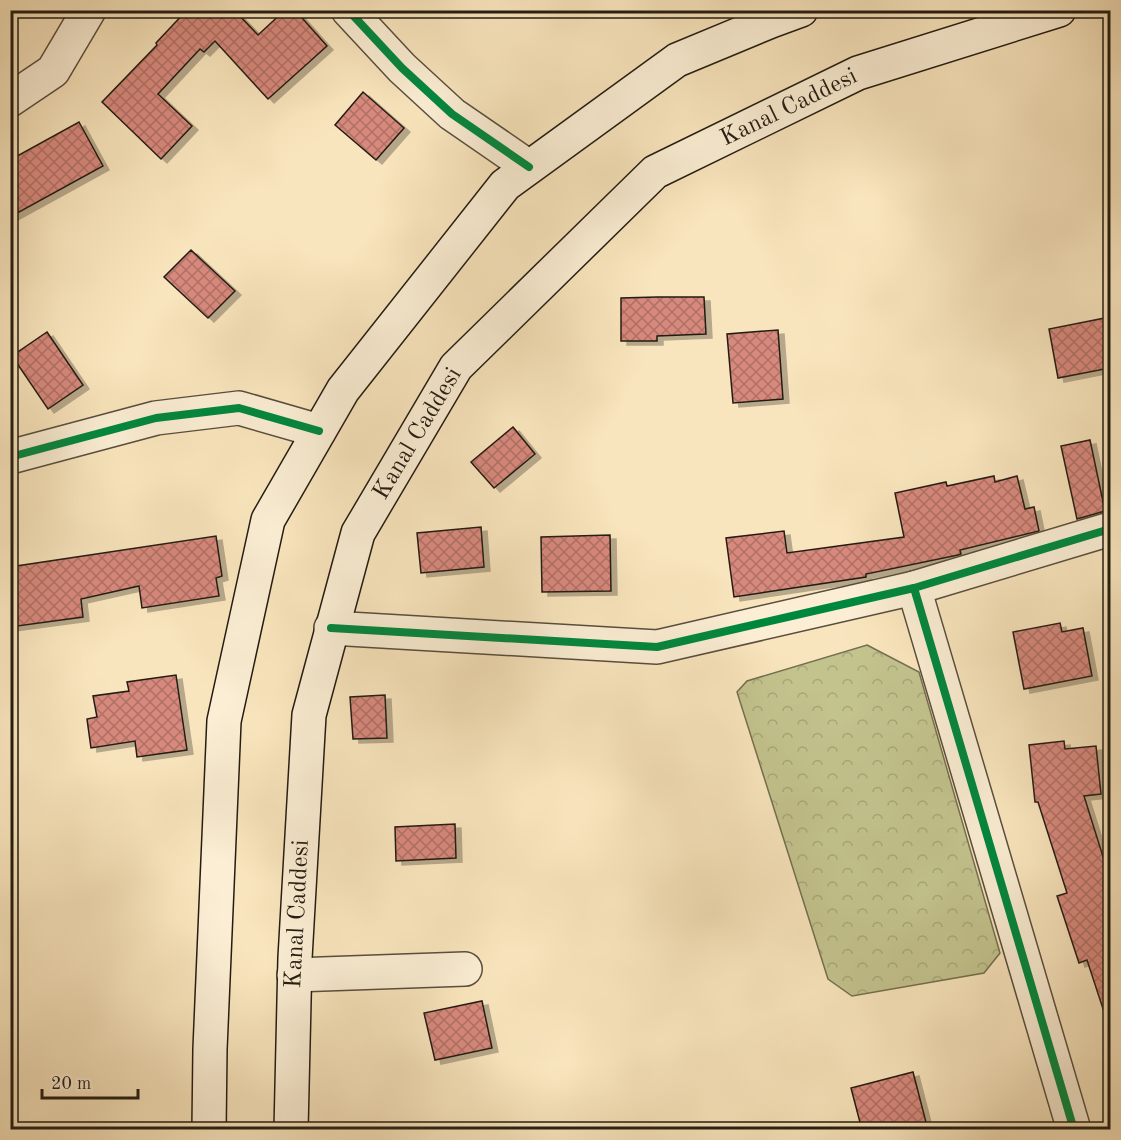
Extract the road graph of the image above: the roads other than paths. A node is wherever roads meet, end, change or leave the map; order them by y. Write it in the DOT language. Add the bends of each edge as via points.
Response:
graph roads {
  1 [pos="89,10"];
  2 [pos="348,10"];
  3 [pos="1059,10"];
  4 [pos="779,14"];
  5 [pos="10,100"];
  6 [pos="529,167"];
  7 [pos="319,431"];
  8 [pos="10,457"];
  9 [pos="1110,529"];
  10 [pos="914,588"];
  11 [pos="331,628"];
  12 [pos="465,969"];
  13 [pos="294,975"];
  14 [pos="210,1130"];
  15 [pos="291,1130"];
  16 [pos="1074,1130"];
  1 -- 5 [label="main road" via="53,71"];
  2 -- 6 [label="main road" via="452,114"];
  3 -- 11 [label="main road, Kanal Caddesi" via="858,73 655,172 456,367 358,533"];
  4 -- 6 [label="main road" via="677,60"];
  6 -- 7 [label="main road" via="505,184 343,390"];
  7 -- 8 [label="main road" via="239,408 156,418"];
  7 -- 14 [label="main road" via="268,520 224,721"];
  9 -- 10 [label="main road"];
  10 -- 11 [label="main road" via="657,647"];
  10 -- 16 [label="main road"];
  11 -- 13 [label="main road, Kanal Caddesi" via="309,715"];
  12 -- 13 [label="main road"];
  13 -- 15 [label="main road, Kanal Caddesi"];
}
